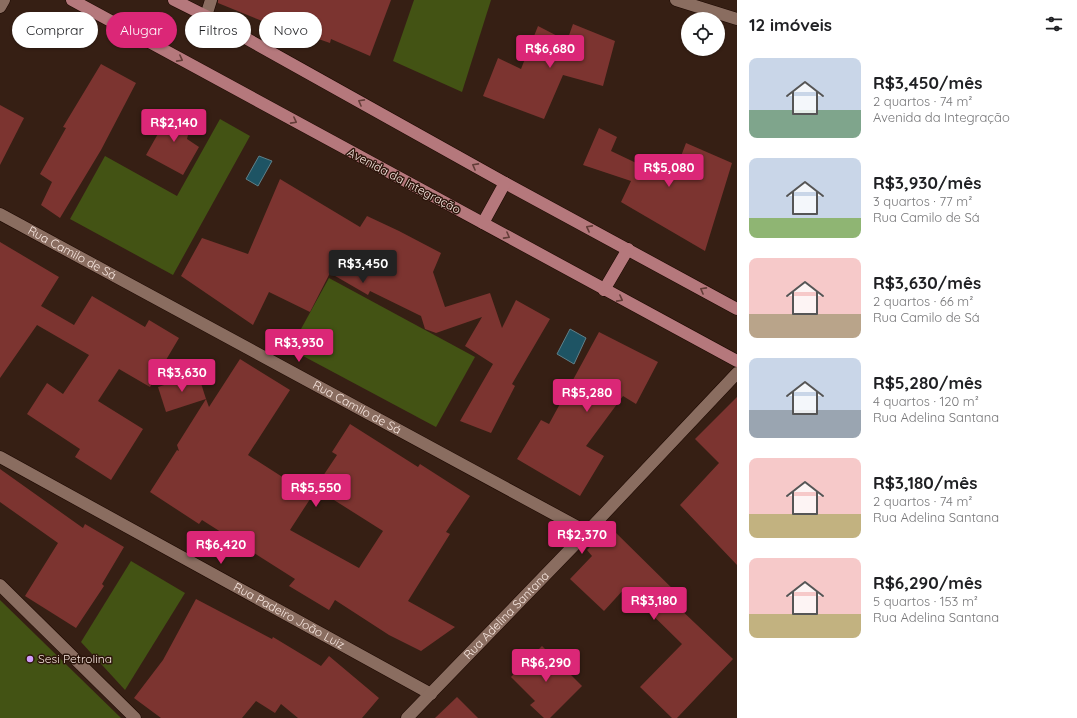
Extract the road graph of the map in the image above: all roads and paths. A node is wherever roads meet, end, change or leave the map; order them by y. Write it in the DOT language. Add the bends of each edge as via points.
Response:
graph roads {
  1 [pos="4,0"];
  2 [pos="72,0"];
  3 [pos="174,0"];
  4 [pos="211,0"];
  5 [pos="676,0"];
  6 [pos="0,7"];
  7 [pos="198,12"];
  8 [pos="207,12"];
  9 [pos="737,19"];
  10 [pos="251,41"];
  11 [pos="505,183"];
  12 [pos="0,214"];
  13 [pos="483,223"];
  14 [pos="628,249"];
  15 [pos="604,290"];
  16 [pos="737,309"];
  17 [pos="737,361"];
  18 [pos="737,373"];
  19 [pos="0,458"];
  20 [pos="587,532"];
  21 [pos="0,584"];
  22 [pos="431,694"];
  23 [pos="135,718"];
  24 [pos="407,718"];
  1 -- 6 [label="street"];
  2 -- 13 [label="main road, Avenida da Integração, one-way"];
  3 -- 7 [label="main road"];
  4 -- 8 [label="street"];
  5 -- 9 [label="street"];
  11 -- 10 [label="main road, one-way"];
  11 -- 13 [label="main road"];
  14 -- 11 [label="main road, one-way"];
  12 -- 20 [label="street, Rua Camilo de Sá"];
  13 -- 15 [label="main road, Avenida da Integração, one-way"];
  14 -- 15 [label="main road"];
  16 -- 14 [label="main road, one-way"];
  15 -- 17 [label="main road, Avenida da Integração, one-way"];
  18 -- 20 [label="street, Rua Adelina Santana"];
  19 -- 22 [label="street, Rua Padeiro João Luiz"];
  20 -- 22 [label="street, Rua Adelina Santana"];
  21 -- 23 [label="street"];
  22 -- 24 [label="street, Rua Adelina Santana"];
}
